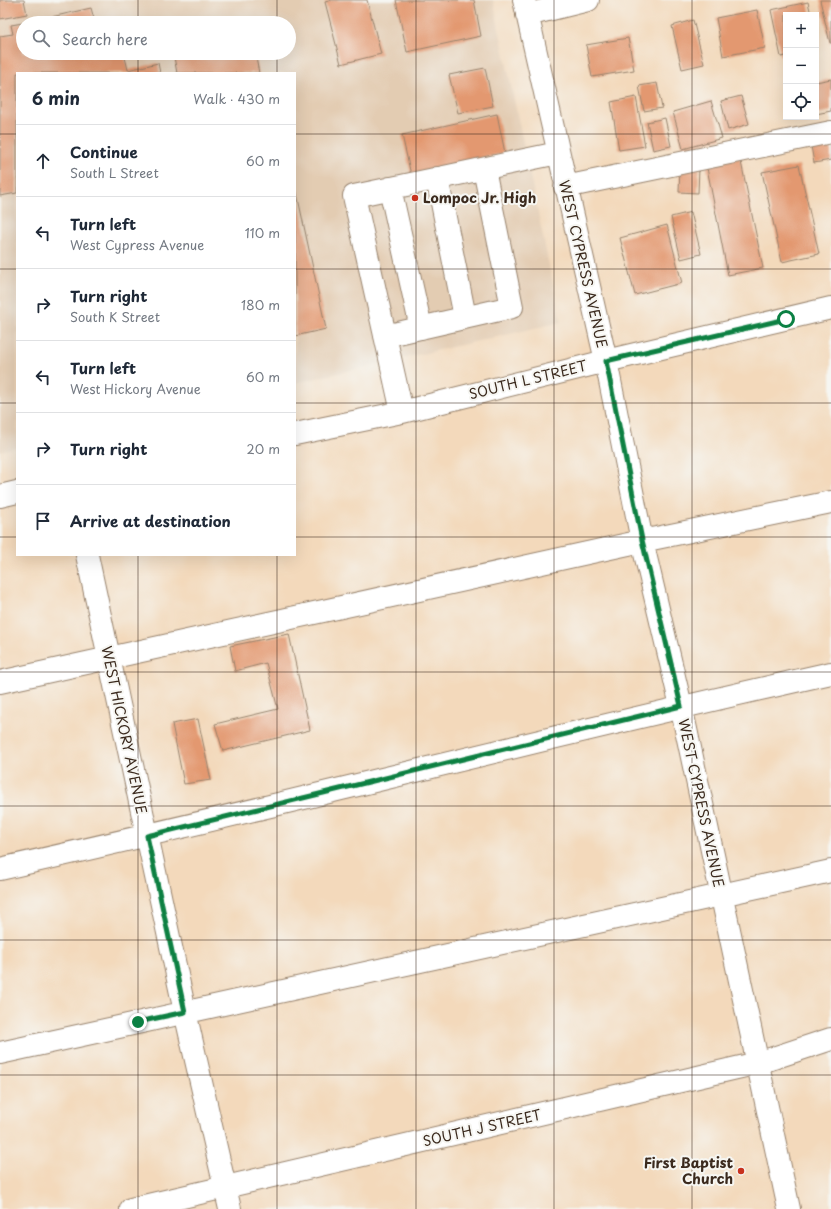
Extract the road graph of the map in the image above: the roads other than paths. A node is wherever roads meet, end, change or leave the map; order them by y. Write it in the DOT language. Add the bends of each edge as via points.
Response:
graph roads {
  1 [pos="588,0"];
  2 [pos="526,7"];
  3 [pos="831,132"];
  4 [pos="558,153"];
  5 [pos="484,169"];
  6 [pos="437,178"];
  7 [pos="390,188"];
  8 [pos="565,188"];
  9 [pos="831,308"];
  10 [pos="466,317"];
  11 [pos="421,328"];
  12 [pos="385,336"];
  13 [pos="606,361"];
  14 [pos="402,412"];
  15 [pos="296,434"];
  16 [pos="16,492"];
  17 [pos="0,496"];
  18 [pos="831,502"];
  19 [pos="642,540"];
  20 [pos="87,556"];
  21 [pos="109,658"];
  22 [pos="831,673"];
  23 [pos="0,682"];
  24 [pos="681,706"];
  25 [pos="147,836"];
  26 [pos="0,869"];
  27 [pos="831,871"];
  28 [pos="720,895"];
  29 [pos="185,1012"];
  30 [pos="831,1039"];
  31 [pos="0,1053"];
  32 [pos="758,1063"];
  33 [pos="226,1188"];
  34 [pos="131,1209"];
  35 [pos="230,1209"];
  36 [pos="788,1209"];
  1 -- 2 [label="street"];
  2 -- 4 [label="street, WEST CYPRESS AVENUE"];
  3 -- 8 [label="street"];
  4 -- 5 [label="street"];
  4 -- 8 [label="street, WEST CYPRESS AVENUE"];
  5 -- 6 [label="street"];
  5 -- 10 [label="street" via="512,307"];
  6 -- 7 [label="street"];
  6 -- 10 [label="street"];
  7 -- 11 [label="street"];
  7 -- 12 [label="street" via="354,196"];
  8 -- 13 [label="street, WEST CYPRESS AVENUE"];
  9 -- 13 [label="street, SOUTH L STREET"];
  10 -- 11 [label="street"];
  11 -- 12 [label="street"];
  12 -- 14 [label="street"];
  13 -- 14 [label="street, SOUTH L STREET"];
  13 -- 19 [label="street, WEST CYPRESS AVENUE"];
  14 -- 15 [label="street, SOUTH L STREET"];
  16 -- 17 [label="street"];
  18 -- 19 [label="street"];
  19 -- 21 [label="street"];
  19 -- 24 [label="street, WEST CYPRESS AVENUE"];
  20 -- 21 [label="street, WEST HICKORY AVENUE"];
  21 -- 23 [label="street"];
  21 -- 25 [label="street, WEST HICKORY AVENUE"];
  22 -- 24 [label="street"];
  24 -- 25 [label="street"];
  24 -- 28 [label="street, WEST CYPRESS AVENUE"];
  25 -- 26 [label="street"];
  25 -- 29 [label="street, WEST HICKORY AVENUE"];
  27 -- 28 [label="street"];
  28 -- 29 [label="street"];
  28 -- 32 [label="street, WEST CYPRESS AVENUE"];
  29 -- 31 [label="street"];
  29 -- 33 [label="street, WEST HICKORY AVENUE"];
  30 -- 32 [label="street, SOUTH J STREET"];
  32 -- 33 [label="street, SOUTH J STREET"];
  32 -- 36 [label="street, WEST CYPRESS AVENUE"];
  33 -- 34 [label="street, SOUTH J STREET"];
  33 -- 35 [label="street, WEST HICKORY AVENUE"];
}
